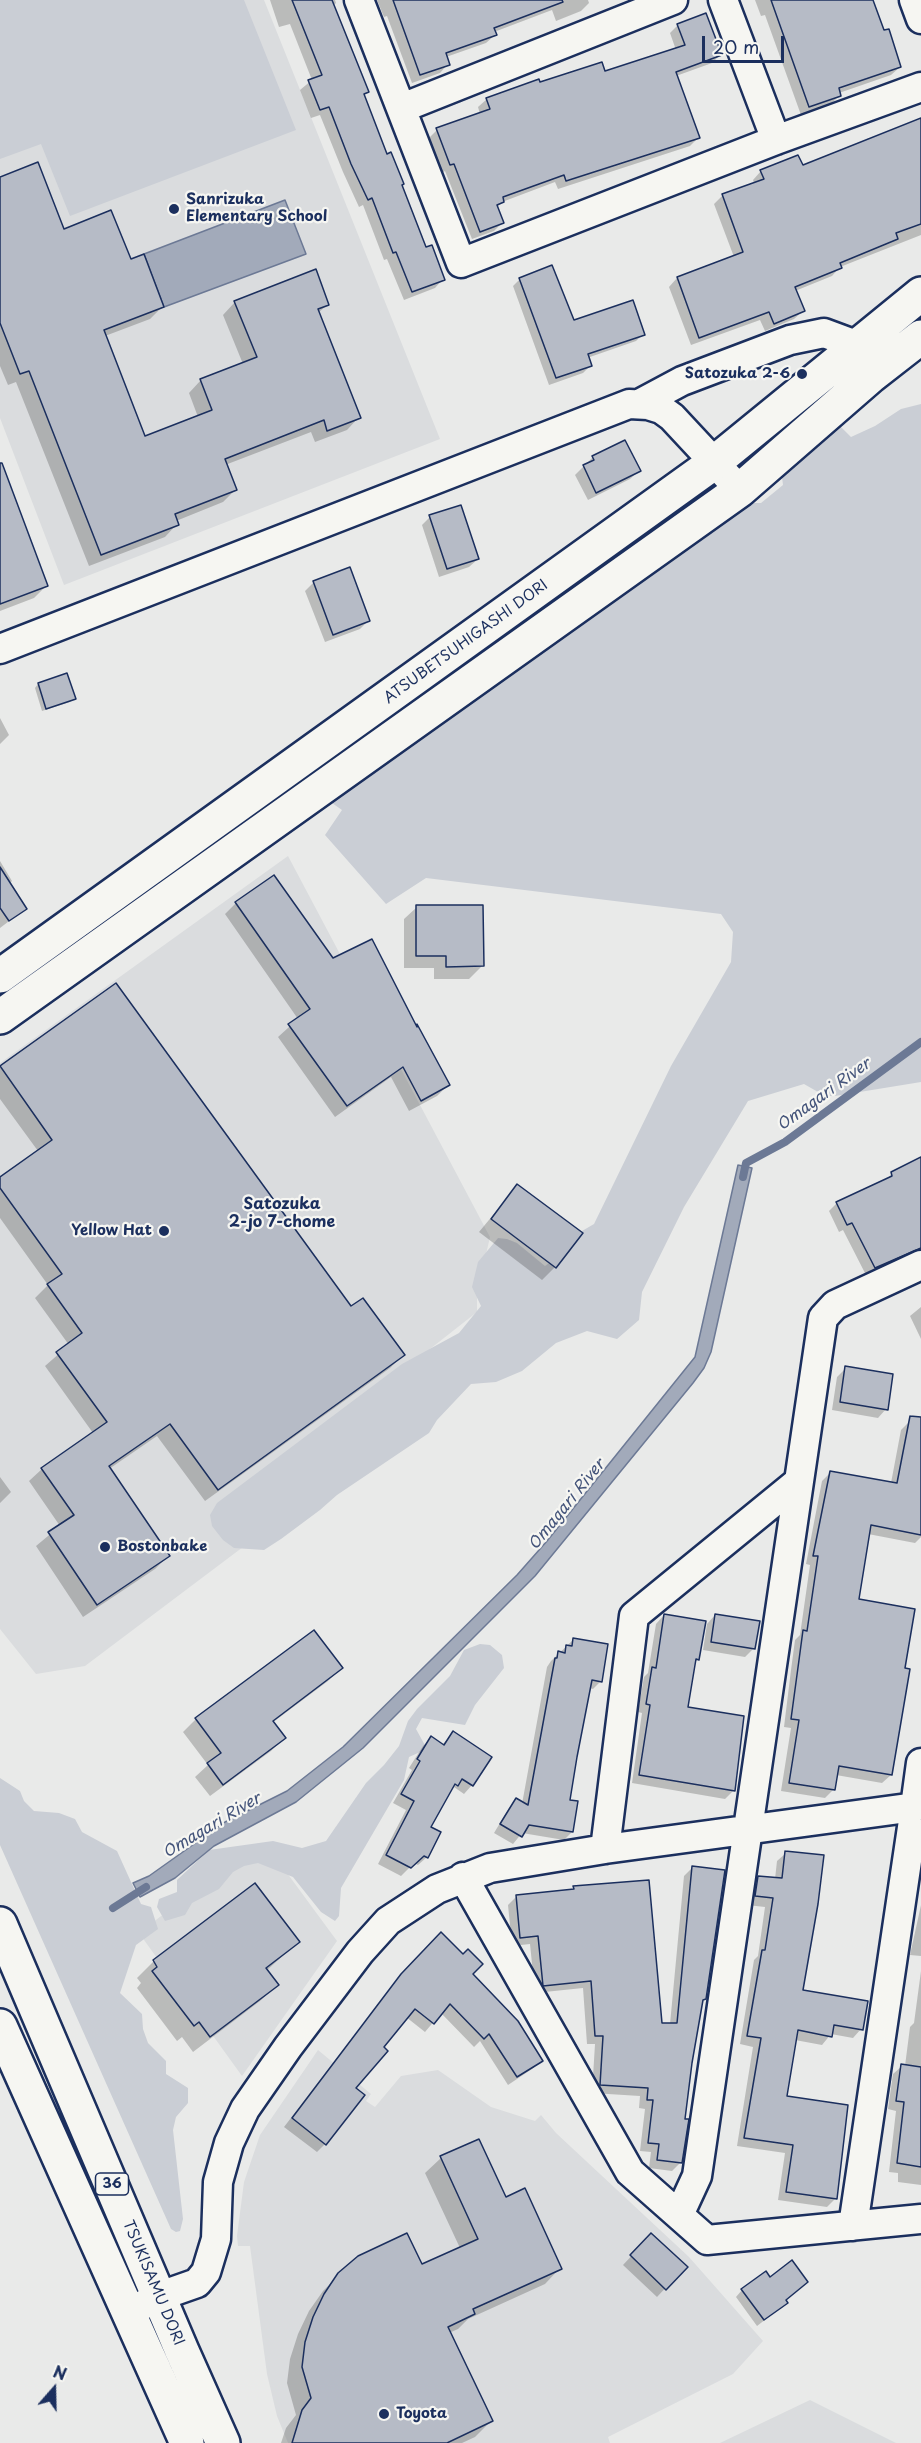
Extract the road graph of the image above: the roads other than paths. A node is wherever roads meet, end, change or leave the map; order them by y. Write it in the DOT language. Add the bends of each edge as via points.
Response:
graph roads {
  1 [pos="359,0"];
  2 [pos="673,0"];
  3 [pos="723,0"];
  4 [pos="914,0"];
  5 [pos="921,19"];
  6 [pos="921,87"];
  7 [pos="402,108"];
  8 [pos="776,140"];
  9 [pos="921,294"];
  10 [pos="921,337"];
  11 [pos="859,346"];
  12 [pos="639,404"];
  13 [pos="715,462"];
  14 [pos="740,490"];
  15 [pos="0,649"];
  16 [pos="0,976"];
  17 [pos="0,1017"];
  18 [pos="921,1265"];
  19 [pos="798,1482"];
  20 [pos="921,1763"];
  21 [pos="915,1807"];
  22 [pos="747,1828"];
  23 [pos="605,1848"];
  24 [pos="463,1877"];
  25 [pos="0,1924"];
  26 [pos="0,2026"];
  27 [pos="679,2215"];
  28 [pos="921,2219"];
  29 [pos="853,2226"];
  30 [pos="160,2296"];
  31 [pos="128,2313"];
  32 [pos="187,2443"];
  33 [pos="224,2443"];
  1 -- 7 [label="street"];
  2 -- 7 [label="street"];
  3 -- 8 [label="street"];
  4 -- 5 [label="street"];
  6 -- 8 [label="street"];
  7 -- 8 [label="street" via="461,263"];
  9 -- 11 [label="main road, ATSUBETSUHIGASHI DORI"];
  10 -- 14 [label="main road"];
  11 -- 12 [label="street" via="824,333 790,340 682,381"];
  11 -- 13 [label="main road, ATSUBETSUHIGASHI DORI"];
  12 -- 13 [label="street" via="661,409 672,417"];
  12 -- 15 [label="street" via="629,404"];
  13 -- 14 [label="street"];
  13 -- 16 [label="main road, ATSUBETSUHIGASHI DORI"];
  14 -- 17 [label="main road"];
  18 -- 19 [label="street" via="835,1305 823,1318"];
  19 -- 22 [label="street"];
  19 -- 23 [label="street" via="634,1616"];
  20 -- 21 [label="street"];
  21 -- 22 [label="street"];
  21 -- 29 [label="street"];
  22 -- 23 [label="street"];
  22 -- 27 [label="street" via="698,2176"];
  23 -- 24 [label="street" via="490,1868"];
  24 -- 27 [label="street" via="630,2172"];
  24 -- 30 [label="street" via="437,1888 388,1921 288,2047 245,2109 229,2143 218,2182 216,2239 206,2272 197,2283"];
  25 -- 30 [label="main road, TSUKISAMU DORI / 36"];
  26 -- 31 [label="main road, 36"];
  27 -- 29 [label="street" via="707,2241"];
  28 -- 29 [label="street"];
  30 -- 31 [label="street"];
  30 -- 33 [label="main road, TSUKISAMU DORI / 36"];
  31 -- 32 [label="main road, 36"];
}
